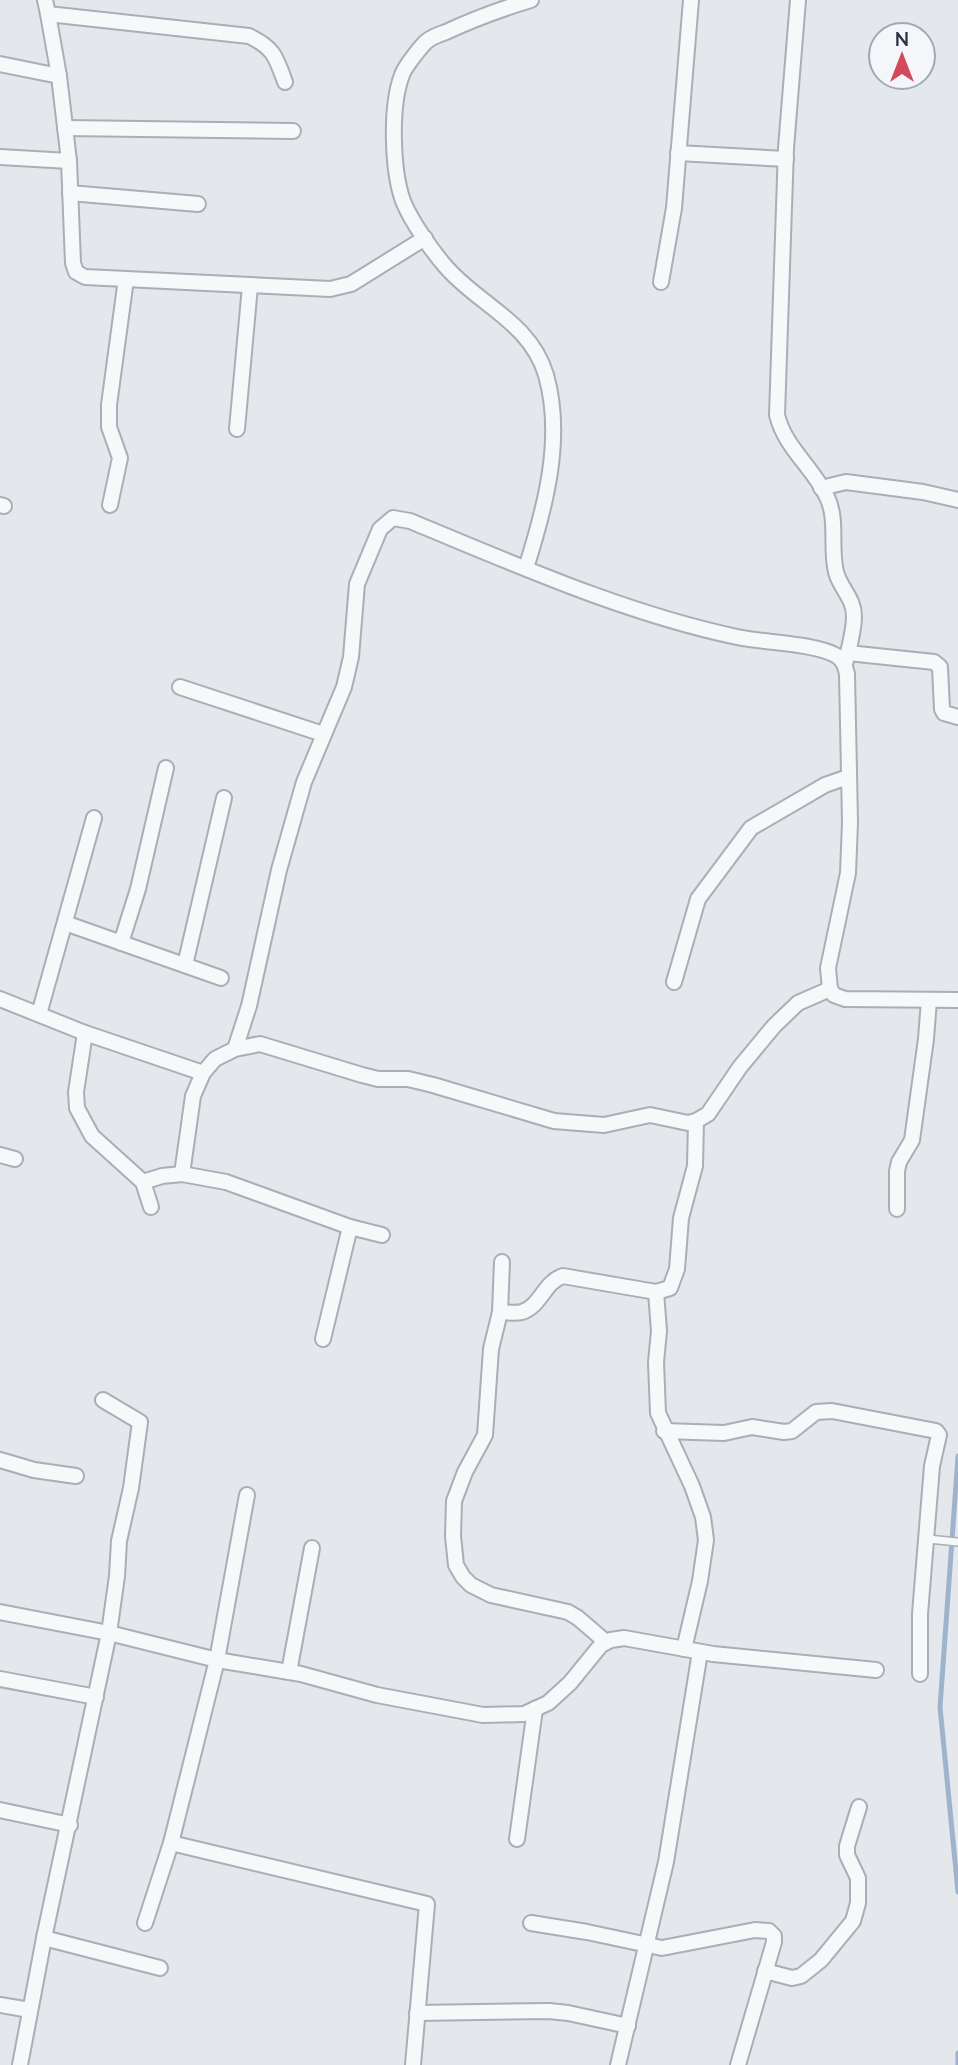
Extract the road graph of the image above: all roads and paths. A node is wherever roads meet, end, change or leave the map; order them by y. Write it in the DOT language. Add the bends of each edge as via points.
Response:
graph roads {
  1 [pos="531,0"];
  2 [pos="691,0"];
  3 [pos="798,0"];
  4 [pos="46,7"];
  5 [pos="0,64"];
  6 [pos="59,76"];
  7 [pos="285,82"];
  8 [pos="65,128"];
  9 [pos="293,131"];
  10 [pos="678,153"];
  11 [pos="0,156"];
  12 [pos="786,159"];
  13 [pos="69,161"];
  14 [pos="70,193"];
  15 [pos="198,204"];
  16 [pos="425,238"];
  17 [pos="126,279"];
  18 [pos="661,282"];
  19 [pos="250,286"];
  20 [pos="237,429"];
  21 [pos="821,488"];
  22 [pos="958,500"];
  23 [pos="110,505"];
  24 [pos="526,568"];
  25 [pos="846,658"];
  26 [pos="180,687"];
  27 [pos="958,717"];
  28 [pos="323,734"];
  29 [pos="166,768"];
  30 [pos="848,777"];
  31 [pos="224,798"];
  32 [pos="94,818"];
  33 [pos="65,923"];
  34 [pos="121,943"];
  35 [pos="185,965"];
  36 [pos="220,978"];
  37 [pos="674,982"];
  38 [pos="830,989"];
  39 [pos="0,999"];
  40 [pos="929,1000"];
  41 [pos="958,1000"];
  42 [pos="38,1014"];
  43 [pos="85,1033"];
  44 [pos="235,1049"];
  45 [pos="203,1073"];
  46 [pos="696,1121"];
  47 [pos="0,1155"];
  48 [pos="15,1159"];
  49 [pos="182,1174"];
  50 [pos="143,1182"];
  51 [pos="151,1207"];
  52 [pos="897,1209"];
  53 [pos="350,1227"];
  54 [pos="382,1235"];
  55 [pos="502,1262"];
  56 [pos="656,1292"];
  57 [pos="499,1312"];
  58 [pos="323,1339"];
  59 [pos="103,1400"];
  60 [pos="664,1431"];
  61 [pos="0,1460"];
  62 [pos="76,1476"];
  63 [pos="247,1494"];
  64 [pos="931,1539"];
  65 [pos="958,1542"];
  66 [pos="312,1548"];
  67 [pos="0,1612"];
  68 [pos="108,1633"];
  69 [pos="606,1642"];
  70 [pos="684,1649"];
  71 [pos="700,1652"];
  72 [pos="217,1660"];
  73 [pos="876,1670"];
  74 [pos="289,1672"];
  75 [pos="920,1674"];
  76 [pos="0,1679"];
  77 [pos="96,1697"];
  78 [pos="535,1709"];
  79 [pos="859,1807"];
  80 [pos="0,1810"];
  81 [pos="70,1825"];
  82 [pos="516,1839"];
  83 [pos="171,1843"];
  84 [pos="145,1923"];
  85 [pos="531,1923"];
  86 [pos="44,1938"];
  87 [pos="647,1945"];
  88 [pos="160,1968"];
  89 [pos="765,1971"];
  90 [pos="0,2005"];
  91 [pos="30,2010"];
  92 [pos="417,2014"];
  93 [pos="628,2026"];
  94 [pos="417,2064"];
  95 [pos="20,2065"];
  96 [pos="618,2065"];
  97 [pos="738,2065"];
  1 -- 16 [label="street" via="427,40 402,74 395,115 396,176 404,203"];
  2 -- 10 [label="street"];
  3 -- 12 [label="street"];
  4 -- 6 [label="street"];
  4 -- 7 [label="street" via="249,36 275,55"];
  5 -- 6 [label="street"];
  6 -- 8 [label="street"];
  8 -- 9 [label="street"];
  8 -- 13 [label="street"];
  10 -- 12 [label="street"];
  10 -- 18 [label="street"];
  11 -- 13 [label="street"];
  12 -- 21 [label="street" via="777,415 781,432"];
  13 -- 14 [label="street"];
  14 -- 15 [label="street"];
  14 -- 17 [label="street" via="76,272 85,277"];
  16 -- 19 [label="street" via="351,284 330,289"];
  16 -- 24 [label="street" via="464,285 508,318 530,344 545,373 553,415 552,447 542,515"];
  17 -- 19 [label="street"];
  17 -- 23 [label="street" via="108,405 108,427 120,458"];
  19 -- 20 [label="street"];
  21 -- 22 [label="street" via="846,482"];
  21 -- 25 [label="street" via="832,512 836,574 852,601 854,616"];
  24 -- 25 [label="street" via="629,607 737,637"];
  24 -- 28 [label="street" via="410,521 393,518 386,522 357,584 349,667"];
  25 -- 27 [label="street" via="934,662 940,667 942,709"];
  25 -- 30 [label="street"];
  26 -- 28 [label="street"];
  28 -- 44 [label="street" via="286,845 250,1006"];
  29 -- 34 [label="street"];
  30 -- 37 [label="street" via="825,785 751,828 698,899"];
  30 -- 38 [label="street" via="848,873 828,968"];
  31 -- 35 [label="street"];
  32 -- 33 [label="street"];
  33 -- 34 [label="street"];
  33 -- 42 [label="street"];
  34 -- 35 [label="street"];
  35 -- 36 [label="street"];
  38 -- 40 [label="street" via="845,999"];
  38 -- 46 [label="street" via="798,1003 774,1026 708,1114"];
  39 -- 42 [label="street"];
  40 -- 41 [label="street"];
  40 -- 52 [label="street" via="912,1140 897,1171"];
  42 -- 43 [label="street"];
  43 -- 45 [label="street"];
  43 -- 50 [label="street" via="77,1108 92,1136"];
  44 -- 45 [label="street" via="215,1059"];
  44 -- 46 [label="street" via="260,1044 378,1079 433,1085 554,1121 604,1125 650,1115"];
  45 -- 49 [label="street" via="193,1097"];
  46 -- 56 [label="street" via="695,1166 681,1218 677,1269 670,1288"];
  47 -- 48 [label="street"];
  49 -- 50 [label="street"];
  49 -- 53 [label="street" via="226,1182"];
  50 -- 51 [label="street"];
  53 -- 54 [label="street"];
  53 -- 58 [label="street"];
  55 -- 57 [label="street"];
  56 -- 57 [label="street" via="563,1276 529,1308 520,1313"];
  56 -- 60 [label="street" via="657,1399"];
  57 -- 69 [label="street" via="491,1349 485,1435 454,1501 456,1565 471,1585 491,1595 568,1612"];
  59 -- 68 [label="street" via="140,1422"];
  60 -- 64 [label="street" via="724,1433 752,1427 784,1432 816,1412 832,1411 936,1431"];
  60 -- 70 [label="street" via="692,1486 706,1540"];
  61 -- 62 [label="street"];
  63 -- 72 [label="street"];
  64 -- 65 [label="lane"];
  64 -- 75 [label="street" via="920,1614"];
  66 -- 74 [label="street"];
  67 -- 68 [label="street"];
  68 -- 72 [label="street"];
  68 -- 77 [label="street"];
  69 -- 70 [label="street" via="624,1638"];
  69 -- 78 [label="street" via="570,1683"];
  70 -- 71 [label="street"];
  71 -- 73 [label="street"];
  71 -- 87 [label="street" via="666,1862"];
  72 -- 74 [label="street"];
  72 -- 83 [label="street"];
  74 -- 78 [label="street" via="483,1715 524,1714"];
  76 -- 77 [label="street"];
  77 -- 81 [label="street"];
  78 -- 82 [label="street"];
  79 -- 89 [label="street" via="847,1846 858,1878 853,1921 821,1960 801,1976"];
  80 -- 81 [label="street"];
  81 -- 86 [label="street"];
  83 -- 84 [label="street"];
  83 -- 92 [label="street" via="427,1904"];
  85 -- 87 [label="street"];
  86 -- 88 [label="street"];
  86 -- 91 [label="street"];
  87 -- 89 [label="street" via="679,1947 765,1930 774,1936"];
  87 -- 93 [label="street"];
  89 -- 97 [label="street"];
  90 -- 91 [label="street"];
  91 -- 95 [label="street"];
  92 -- 93 [label="street" via="549,2011"];
  92 -- 94 [label="street"];
  93 -- 96 [label="street"];
}
